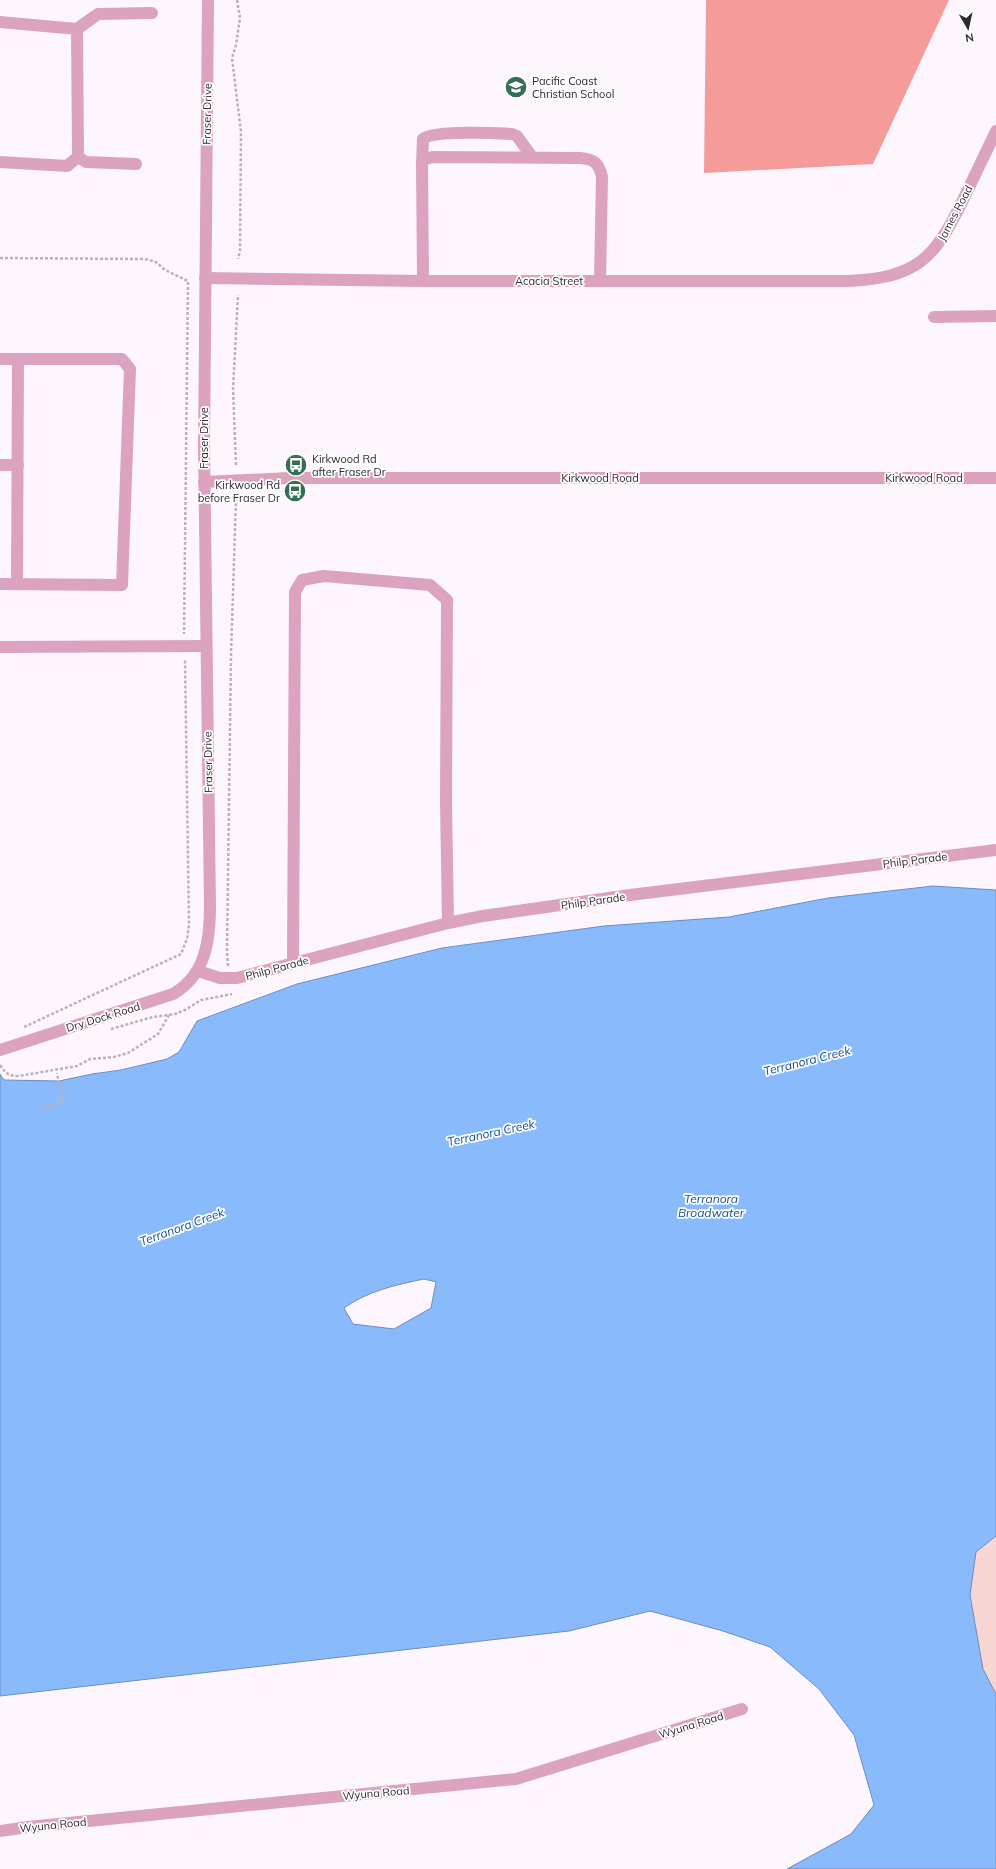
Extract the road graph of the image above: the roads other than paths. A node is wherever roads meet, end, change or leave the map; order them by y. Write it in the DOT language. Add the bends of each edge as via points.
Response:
graph roads {
  1 [pos="208,0"];
  2 [pos="152,13"];
  3 [pos="0,22"];
  4 [pos="76,29"];
  5 [pos="996,131"];
  6 [pos="532,157"];
  7 [pos="78,158"];
  8 [pos="0,162"];
  9 [pos="136,164"];
  10 [pos="422,164"];
  11 [pos="892,275"];
  12 [pos="205,278"];
  13 [pos="423,281"];
  14 [pos="600,281"];
  15 [pos="934,316"];
  16 [pos="996,316"];
  17 [pos="0,359"];
  18 [pos="18,359"];
  19 [pos="0,465"];
  20 [pos="18,465"];
  21 [pos="996,478"];
  22 [pos="204,482"];
  23 [pos="0,584"];
  24 [pos="18,584"];
  25 [pos="206,646"];
  26 [pos="0,647"];
  27 [pos="996,850"];
  28 [pos="448,923"];
  29 [pos="293,963"];
  30 [pos="198,971"];
  31 [pos="0,1050"];
  32 [pos="742,1709"];
  33 [pos="0,1831"];
  1 -- 12 [label="street, Fraser Drive"];
  2 -- 4 [label="street" via="98,14"];
  3 -- 4 [label="street"];
  4 -- 7 [label="street"];
  5 -- 11 [label="street, James Road" via="942,240 922,261"];
  6 -- 10 [label="street" via="432,157 424,160"];
  6 -- 10 [label="street" via="512,134 443,133 426,136 423,139"];
  6 -- 14 [label="street" via="587,158 596,162 599,167 602,183"];
  7 -- 8 [label="street" via="67,166"];
  7 -- 9 [label="street" via="86,162"];
  10 -- 13 [label="street"];
  11 -- 14 [label="street, Acacia Street" via="847,281"];
  12 -- 13 [label="street, Acacia Street"];
  12 -- 22 [label="street, Fraser Drive"];
  13 -- 14 [label="street, Acacia Street"];
  15 -- 16 [label="street"];
  17 -- 18 [label="street"];
  18 -- 20 [label="street"];
  18 -- 24 [label="street" via="122,359 130,369 122,584"];
  19 -- 20 [label="street"];
  20 -- 24 [label="street"];
  21 -- 22 [label="street, Kirkwood Road" via="289,478"];
  22 -- 25 [label="street, Fraser Drive"];
  23 -- 24 [label="street"];
  25 -- 26 [label="street"];
  25 -- 30 [label="street, Fraser Drive" via="210,913 205,953"];
  27 -- 28 [label="street, Philp Parade" via="630,895"];
  28 -- 29 [label="street, Philp Parade"];
  28 -- 29 [label="street" via="447,600 430,585 324,576 302,580 295,592"];
  29 -- 30 [label="street, Philp Parade" via="228,979"];
  30 -- 31 [label="street, Dry Dock Road" via="183,987 167,997"];
  32 -- 33 [label="street, Wyuna Road" via="516,1779"];
}
